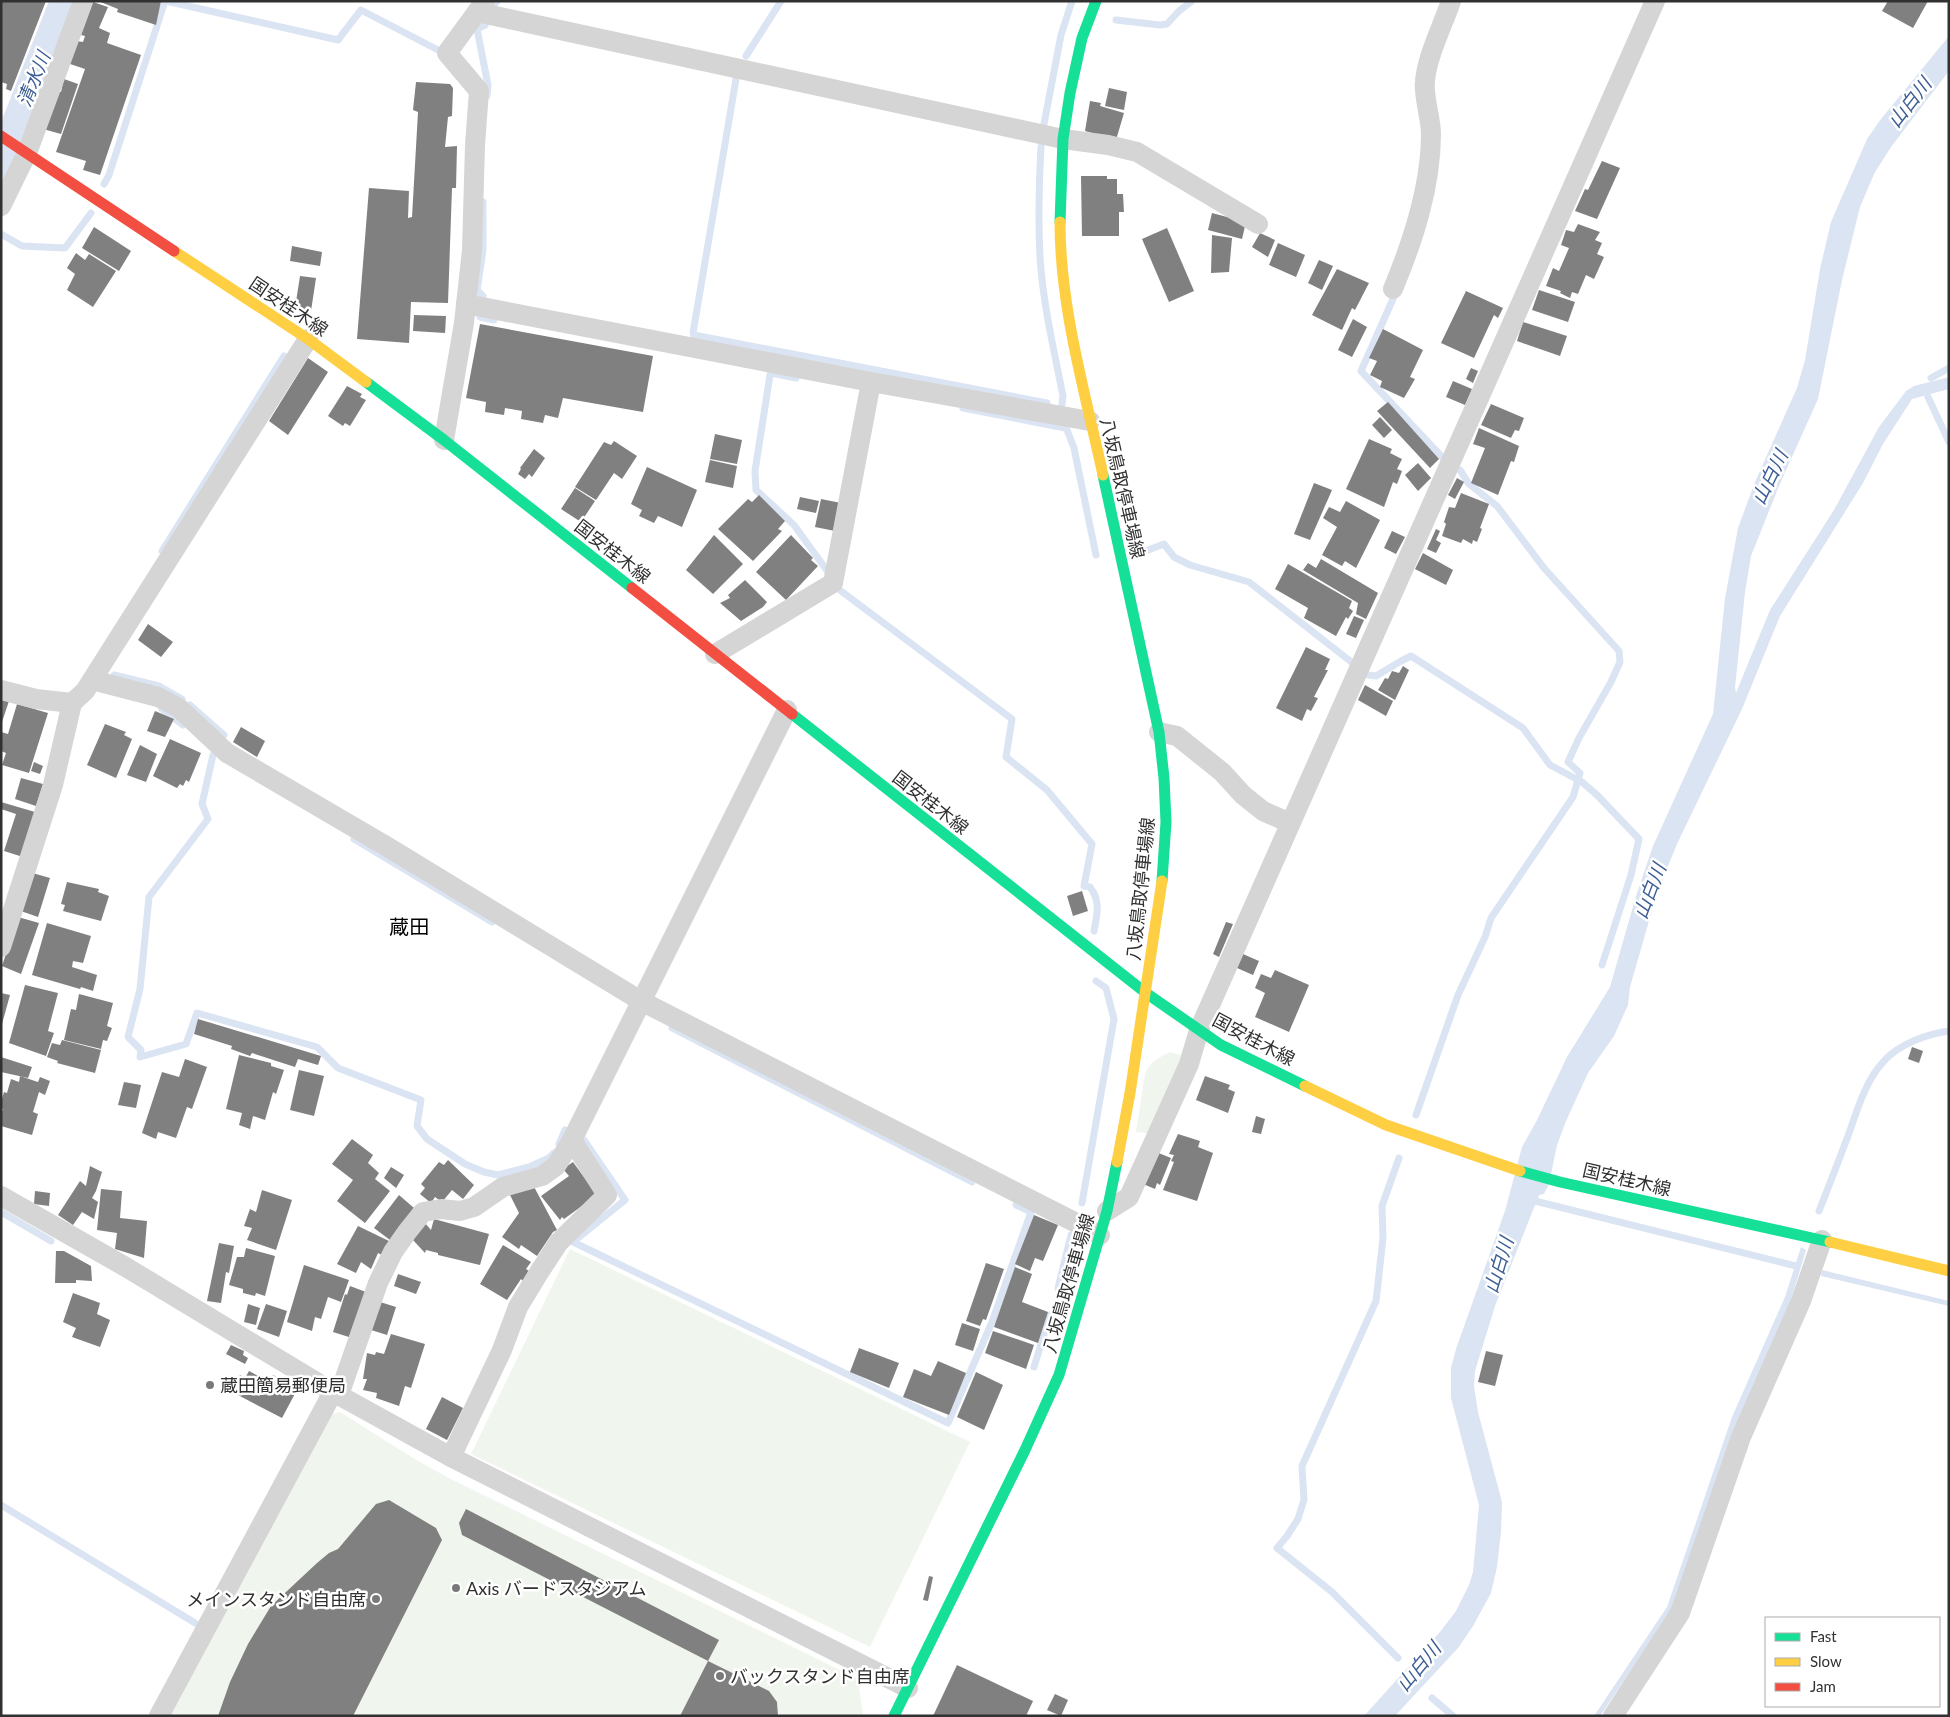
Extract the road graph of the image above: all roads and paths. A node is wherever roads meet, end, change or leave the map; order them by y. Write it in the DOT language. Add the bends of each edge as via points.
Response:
graph roads {
  1 [pos="83,1"];
  2 [pos="1096,1"];
  3 [pos="1451,1"];
  4 [pos="1655,1"];
  5 [pos="481,6"];
  6 [pos="1,136"];
  7 [pos="1063,139"];
  8 [pos="24,151"];
  9 [pos="1,206"];
  10 [pos="1258,224"];
  11 [pos="1393,289"];
  12 [pos="466,304"];
  13 [pos="308,338"];
  14 [pos="871,382"];
  15 [pos="1090,421"];
  16 [pos="444,440"];
  17 [pos="716,654"];
  18 [pos="92,680"];
  19 [pos="1,690"];
  20 [pos="72,703"];
  21 [pos="786,710"];
  22 [pos="1158,732"];
  23 [pos="1290,823"];
  24 [pos="1,947"];
  25 [pos="1146,993"];
  26 [pos="641,1001"];
  27 [pos="1199,1030"];
  28 [pos="572,1140"];
  29 [pos="1,1196"];
  30 [pos="1107,1211"];
  31 [pos="1100,1235"];
  32 [pos="1822,1240"];
  33 [pos="1949,1271"];
  34 [pos="336,1393"];
  35 [pos="451,1457"];
  36 [pos="908,1688"];
  37 [pos="159,1716"];
  38 [pos="894,1716"];
  39 [pos="1613,1716"];
  1 -- 8 [label="street"];
  2 -- 7 [label="main road, 八坂鳥取停車場線" via="1082,38"];
  3 -- 11 [label="street" via="1424,82 1431,134 1426,186 1408,253"];
  4 -- 23 [label="street"];
  5 -- 7 [label="street"];
  5 -- 12 [label="street" via="447,52 479,91 472,250"];
  6 -- 8 [label="main road, 国安桂木線"];
  7 -- 10 [label="street" via="1137,152"];
  7 -- 15 [label="main road, 八坂鳥取停車場線" via="1060,249 1069,320"];
  8 -- 9 [label="street"];
  8 -- 13 [label="main road, 国安桂木線"];
  12 -- 14 [label="street"];
  12 -- 16 [label="street"];
  13 -- 16 [label="main road, 国安桂木線"];
  13 -- 18 [label="street"];
  14 -- 15 [label="street"];
  14 -- 17 [label="street" via="833,583"];
  15 -- 22 [label="main road, 八坂鳥取停車場線"];
  16 -- 17 [label="main road, 国安桂木線"];
  17 -- 21 [label="main road, 国安桂木線"];
  18 -- 20 [label="street"];
  18 -- 26 [label="street" via="158,696 179,708 227,753"];
  19 -- 20 [label="street" via="36,699"];
  20 -- 24 [label="street" via="53,785"];
  21 -- 25 [label="main road, 国安桂木線"];
  21 -- 26 [label="street"];
  22 -- 23 [label="street" via="1177,736 1222,772 1243,796 1263,811"];
  22 -- 25 [label="main road, 八坂鳥取停車場線" via="1166,822 1164,863"];
  23 -- 27 [label="street"];
  25 -- 27 [label="main road, 国安桂木線"];
  25 -- 30 [label="main road, 八坂鳥取停車場線"];
  26 -- 28 [label="street"];
  26 -- 31 [label="street"];
  27 -- 30 [label="street" via="1189,1064 1129,1197"];
  27 -- 32 [label="main road, 国安桂木線" via="1221,1045 1386,1125 1500,1165 1560,1182"];
  28 -- 34 [label="street" via="556,1166 542,1176 503,1187 474,1208 423,1212 393,1252 378,1283"];
  28 -- 35 [label="street" via="607,1195 560,1242 518,1307 502,1350"];
  29 -- 34 [label="street"];
  30 -- 31 [label="main road, 八坂鳥取停車場線"];
  31 -- 36 [label="main road, 八坂鳥取停車場線" via="1059,1375"];
  32 -- 33 [label="main road, 国安桂木線"];
  32 -- 39 [label="street" via="1801,1301 1741,1437 1680,1613"];
  34 -- 35 [label="street"];
  34 -- 37 [label="street"];
  35 -- 36 [label="street"];
  36 -- 38 [label="main road, 八坂鳥取停車場線"];
}
